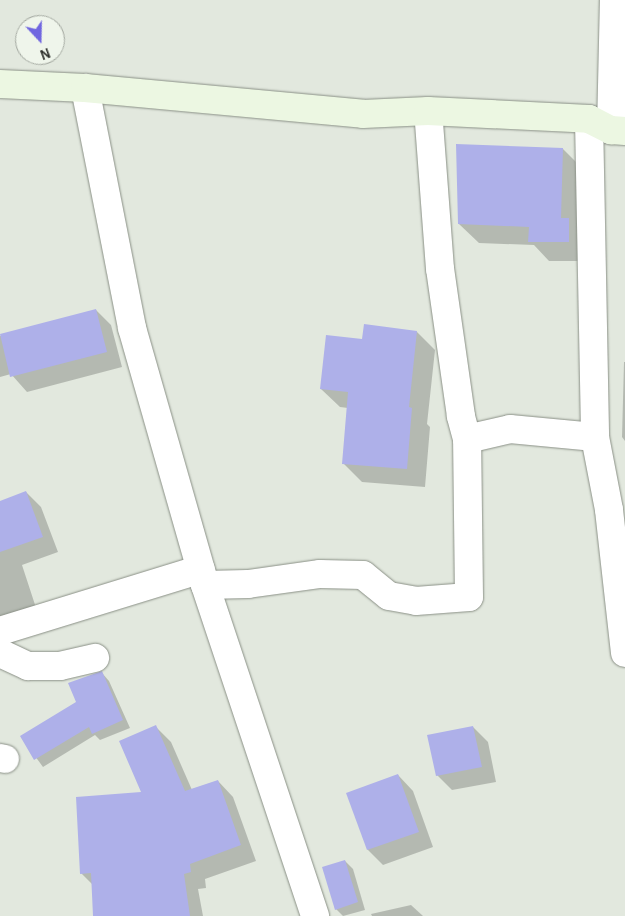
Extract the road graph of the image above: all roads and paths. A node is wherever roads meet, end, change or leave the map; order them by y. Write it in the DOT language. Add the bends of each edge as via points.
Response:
graph roads {
  1 [pos="614,0"];
  2 [pos="0,84"];
  3 [pos="85,88"];
  4 [pos="428,111"];
  5 [pos="609,127"];
  6 [pos="595,437"];
  7 [pos="468,439"];
  8 [pos="203,577"];
  9 [pos="0,631"];
  10 [pos="0,653"];
  11 [pos="625,653"];
  12 [pos="96,658"];
  13 [pos="315,916"];
  1 -- 5 [label="street"];
  2 -- 3 [label="street"];
  3 -- 4 [label="street" via="363,114"];
  3 -- 8 [label="street" via="132,328"];
  4 -- 5 [label="street"];
  4 -- 7 [label="street" via="440,269 461,416"];
  5 -- 6 [label="street"];
  6 -- 7 [label="street" via="510,429"];
  6 -- 11 [label="street" via="609,510"];
  7 -- 8 [label="street" via="469,597 416,600 389,596 363,575 320,574 248,584"];
  8 -- 9 [label="street"];
  8 -- 13 [label="street"];
  10 -- 12 [label="street" via="28,666 60,666"];
}
